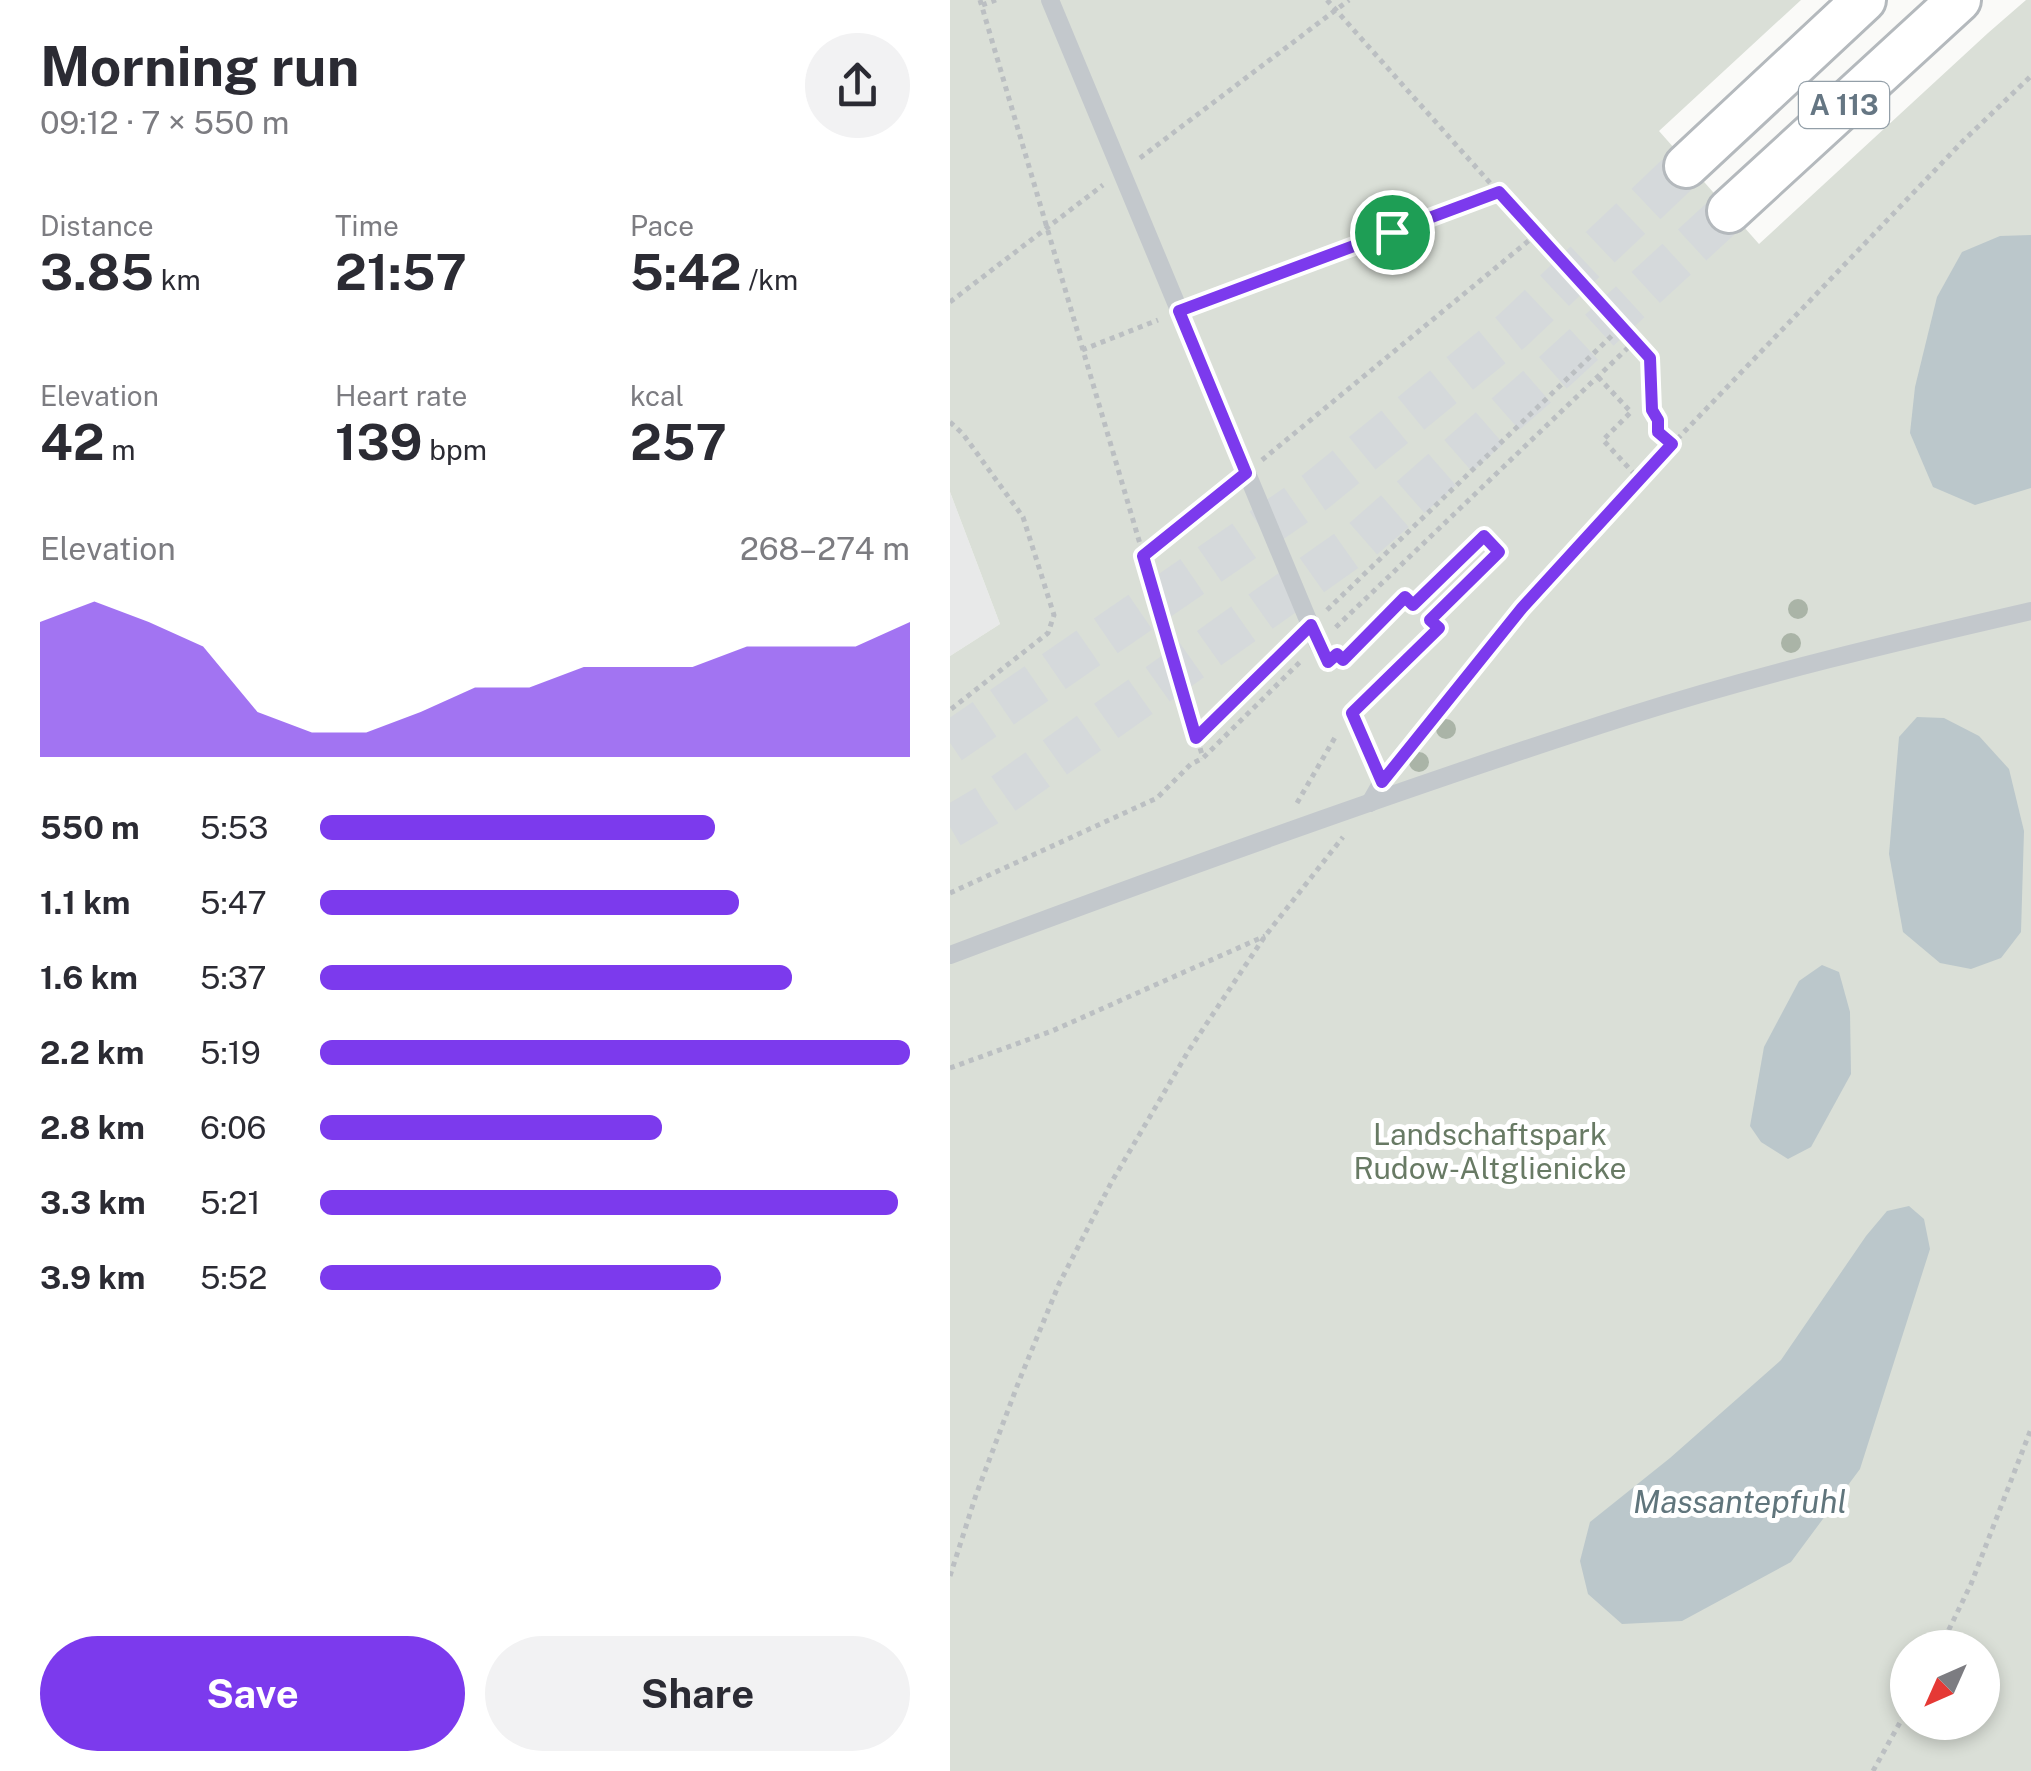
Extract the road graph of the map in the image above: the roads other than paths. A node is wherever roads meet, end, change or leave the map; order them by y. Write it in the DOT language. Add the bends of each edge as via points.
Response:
graph roads {
  1 [pos="1050,0"];
  2 [pos="1864,0"];
  3 [pos="1959,0"];
  4 [pos="1686,166"];
  5 [pos="1729,211"];
  6 [pos="2031,611"];
  7 [pos="1370,803"];
  8 [pos="950,954"];
  1 -- 7 [label="street" via="1328,662 1337,654 1343,660 1405,597 1413,605 1484,536 1499,552 1430,620 1439,628 1352,713 1382,782"];
  2 -- 4 [label="highway, A 113"];
  3 -- 5 [label="highway, A 113"];
  6 -- 7 [label="street" via="1630,716"];
  7 -- 8 [label="street"];
}
